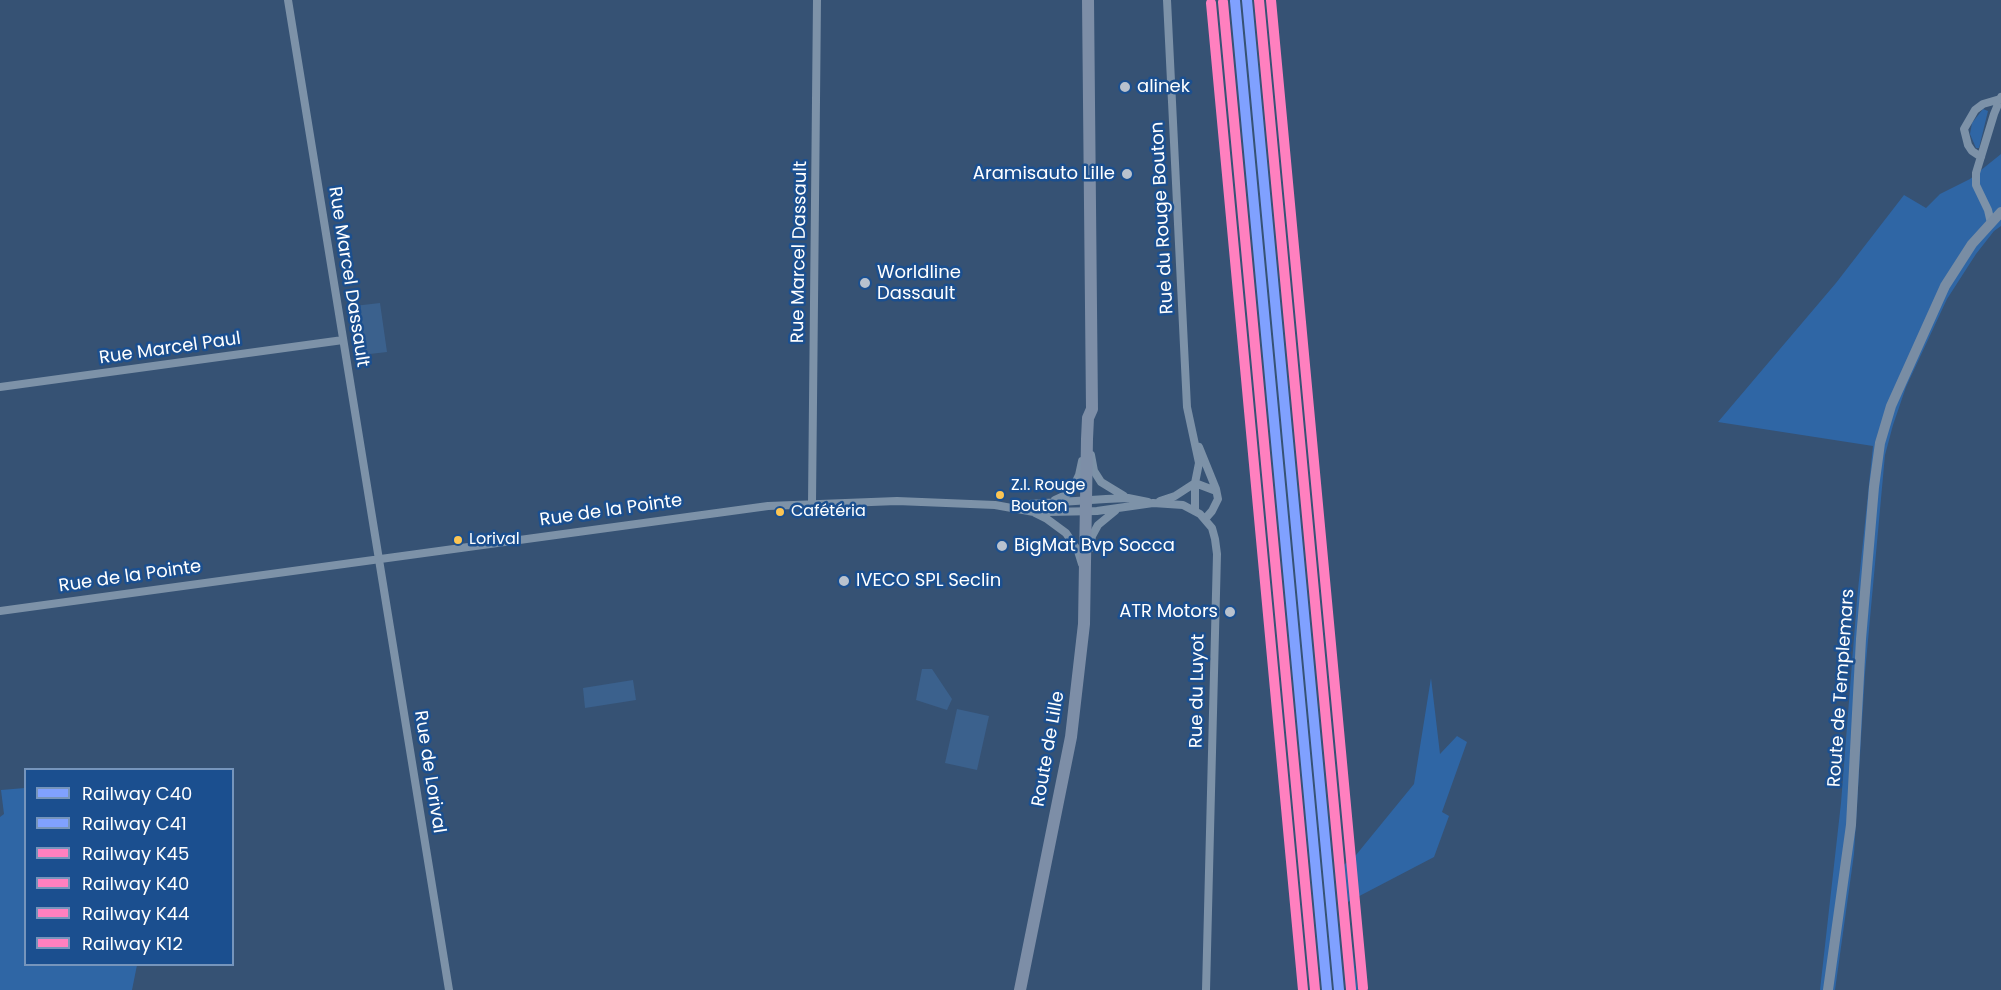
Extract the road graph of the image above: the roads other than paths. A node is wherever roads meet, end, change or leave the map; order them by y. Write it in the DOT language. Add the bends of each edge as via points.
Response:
graph roads {
  1 [pos="288,0"];
  2 [pos="817,0"];
  3 [pos="1088,0"];
  4 [pos="1167,0"];
  5 [pos="2001,98"];
  6 [pos="1981,157"];
  7 [pos="2001,212"];
  8 [pos="1991,223"];
  9 [pos="343,340"];
  10 [pos="0,387"];
  11 [pos="1193,434"];
  12 [pos="1087,438"];
  13 [pos="1195,483"];
  14 [pos="1216,491"];
  15 [pos="1128,498"];
  16 [pos="812,503"];
  17 [pos="1153,503"];
  18 [pos="1043,504"];
  19 [pos="1086,505"];
  20 [pos="1001,506"];
  21 [pos="1120,508"];
  22 [pos="1195,511"];
  23 [pos="1034,512"];
  24 [pos="1205,519"];
  25 [pos="379,559"];
  26 [pos="1086,576"];
  27 [pos="0,610"];
  28 [pos="449,990"];
  29 [pos="1020,990"];
  30 [pos="1206,990"];
  31 [pos="1828,990"];
  1 -- 9 [label="street, Rue Marcel Dassault"];
  2 -- 16 [label="street, Rue Marcel Dassault"];
  3 -- 12 [label="main road, Route de Lille" via="1089,232 1084,413 1088,418"];
  4 -- 11 [label="street, Rue du Rouge Bouton" via="1187,408"];
  5 -- 6 [label="street"];
  5 -- 6 [label="street" via="1975,110 1964,129 1968,145"];
  6 -- 8 [label="street" via="1976,185"];
  7 -- 8 [label="main road, Route de Templemars"];
  8 -- 31 [label="main road, Route de Templemars" via="1954,269 1886,420 1876,467 1851,825"];
  9 -- 10 [label="street, Rue Marcel Paul"];
  9 -- 25 [label="street, Rue Marcel Dassault"];
  11 -- 13 [label="street, Rue du Rouge Bouton" via="1198,463"];
  11 -- 14 [label="street, Rue du Rouge Bouton"];
  12 -- 15 [label="street" via="1098,477 1105,486"];
  12 -- 18 [label="street" via="1073,488 1061,498"];
  12 -- 19 [label="main road, Route de Lille"];
  13 -- 14 [label="street"];
  13 -- 17 [label="street"];
  13 -- 22 [label="street, Rue du Rouge Bouton"];
  14 -- 24 [label="street" via="1217,503"];
  15 -- 17 [label="street"];
  15 -- 19 [label="street"];
  16 -- 20 [label="street, Rue de la Pointe" via="890,501"];
  16 -- 25 [label="street, Rue de la Pointe" via="718,512"];
  17 -- 21 [label="street, Rue du Luyot"];
  17 -- 22 [label="street, Rue du Luyot" via="1178,504"];
  18 -- 19 [label="street"];
  18 -- 20 [label="street"];
  19 -- 21 [label="street, Rue du Luyot"];
  19 -- 23 [label="street, Rue de la Pointe"];
  19 -- 26 [label="main road, Route de Lille"];
  20 -- 23 [label="street, Rue de la Pointe"];
  21 -- 26 [label="street" via="1094,530"];
  22 -- 24 [label="street, Rue du Luyot"];
  23 -- 26 [label="street" via="1060,528 1072,541"];
  24 -- 30 [label="street, Rue du Luyot" via="1214,533 1217,554"];
  25 -- 27 [label="street, Rue de la Pointe"];
  25 -- 28 [label="street, Rue de Lorival"];
  26 -- 29 [label="main road, Route de Lille" via="1073,729"];
}
